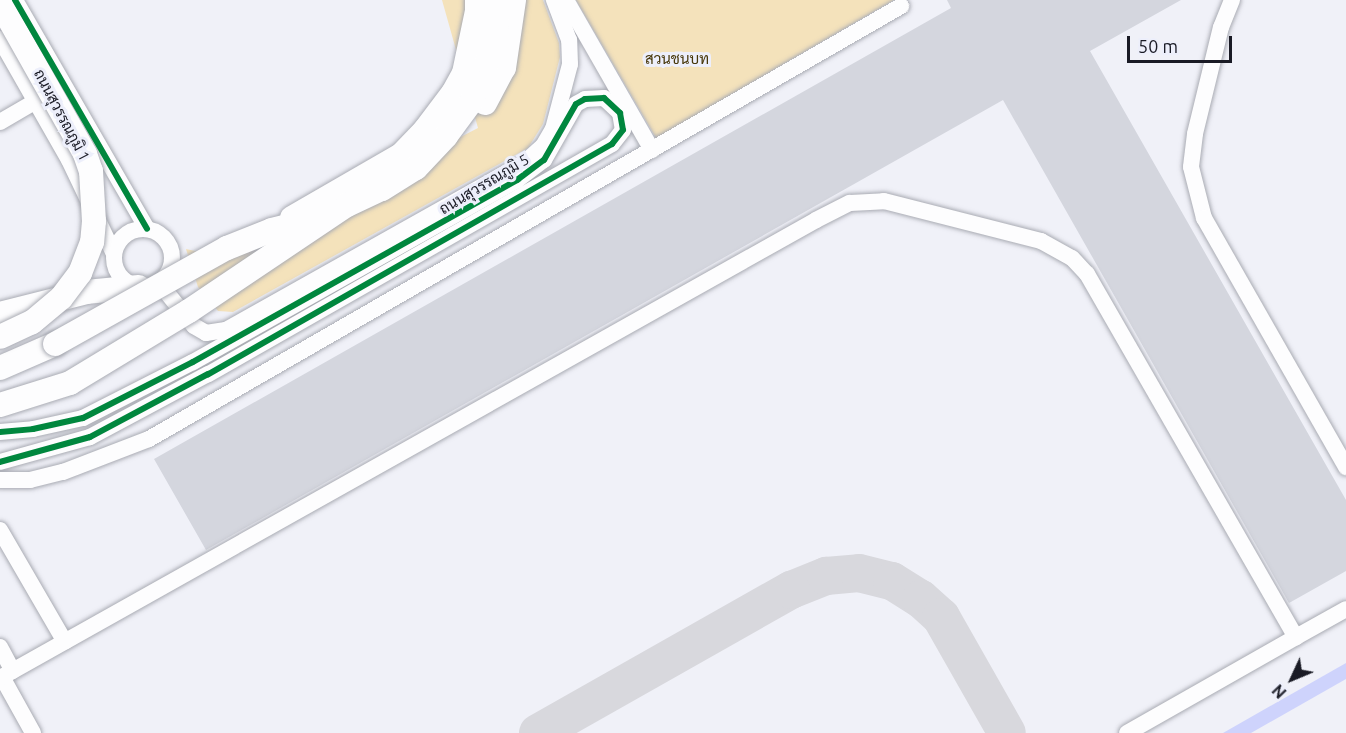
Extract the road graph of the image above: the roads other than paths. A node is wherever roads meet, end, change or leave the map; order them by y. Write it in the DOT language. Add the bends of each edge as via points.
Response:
graph roads {
  1 [pos="15,0"];
  2 [pos="467,0"];
  3 [pos="477,0"];
  4 [pos="495,0"];
  5 [pos="514,0"];
  6 [pos="554,0"];
  7 [pos="566,0"];
  8 [pos="1232,0"];
  9 [pos="0,3"];
  10 [pos="901,6"];
  11 [pos="0,39"];
  12 [pos="37,39"];
  13 [pos="9,54"];
  14 [pos="620,95"];
  15 [pos="36,101"];
  16 [pos="620,113"];
  17 [pos="0,122"];
  18 [pos="637,124"];
  19 [pos="652,150"];
  20 [pos="109,162"];
  21 [pos="78,178"];
  22 [pos="347,205"];
  23 [pos="501,207"];
  24 [pos="147,229"];
  25 [pos="272,230"];
  26 [pos="514,230"];
  27 [pos="114,254"];
  28 [pos="149,285"];
  29 [pos="0,314"];
  30 [pos="0,337"];
  31 [pos="0,368"];
  32 [pos="0,405"];
  33 [pos="0,432"];
  34 [pos="0,462"];
  35 [pos="1346,467"];
  36 [pos="0,480"];
  37 [pos="0,531"];
  38 [pos="1346,609"];
  39 [pos="1296,637"];
  40 [pos="65,642"];
  41 [pos="0,647"];
  42 [pos="5,675"];
  43 [pos="33,733"];
  44 [pos="1127,733"];
  1 -- 12 [label="street"];
  2 -- 22 [label="highway, bridge" via="463,58 444,114 405,159"];
  3 -- 25 [label="highway, bridge" via="464,73 424,130 402,154"];
  4 -- 22 [label="highway, bridge" via="496,24 487,62 471,102 446,136 406,175"];
  5 -- 25 [label="highway, bridge" via="504,68 475,118 426,170 406,185 347,212"];
  6 -- 28 [label="street, ถนนสุวรรณภูมิ 5" via="569,40 570,64 552,129 543,146 524,163 226,330 207,333 194,326"];
  7 -- 14 [label="street, ถนนสุวรรณภูมิ 5"];
  8 -- 35 [label="street" via="1221,27 1195,134 1191,167 1204,218"];
  9 -- 30 [label="highway, ถนนสุวรรณภูมิ 1, bridge" via="85,154 91,171 94,221 92,242 80,273 61,298 32,322"];
  10 -- 19 [label="street"];
  11 -- 13 [label="street, ถนนสุวรรณภูมิ 5"];
  12 -- 13 [label="street"];
  12 -- 20 [label="street"];
  13 -- 15 [label="street, ถนนสุวรรณภูมิ 5"];
  14 -- 16 [label="street, ถนนสุวรรณภูมิ 5"];
  14 -- 18 [label="street, ถนนสุวรรณภูมิ 5"];
  15 -- 17 [label="street"];
  15 -- 21 [label="street, ถนนสุวรรณภูมิ 5"];
  16 -- 18 [label="street, ถนนสุวรรณภูมิ 5"];
  16 -- 23 [label="street, ถนนสุวรรณภูมิ 5" via="624,130 612,144"];
  16 -- 33 [label="street, ถนนสุวรรณภูมิ 5" via="604,98 585,99 576,104 544,160 517,180 194,362 83,418"];
  18 -- 19 [label="street, ถนนสุวรรณภูมิ 5"];
  19 -- 26 [label="street"];
  20 -- 21 [label="street" via="97,177"];
  20 -- 24 [label="street"];
  21 -- 27 [label="street, ถนนสุวรรณภูมิ 5"];
  22 -- 32 [label="highway, bridge" via="189,311 70,383"];
  23 -- 26 [label="street"];
  23 -- 34 [label="street, ถนนสุวรรณภูมิ 5" via="90,437"];
  24 -- 27 [label="street" via="138,229 122,238"];
  24 -- 28 [label="street" via="157,232 171,247 171,267"];
  25 -- 31 [label="highway, bridge" via="227,248 55,344"];
  26 -- 36 [label="street" via="139,444 63,472 30,480"];
  27 -- 28 [label="street, ถนนสุวรรณภูมิ 5" via="123,280"];
  28 -- 29 [label="highway" via="86,292"];
  37 -- 40 [label="street"];
  38 -- 39 [label="street"];
  39 -- 40 [label="street" via="1087,274 1072,258 1041,241 884,201 850,204 816,220"];
  39 -- 44 [label="street"];
  40 -- 42 [label="street"];
  41 -- 42 [label="street"];
  42 -- 43 [label="street"];
}
